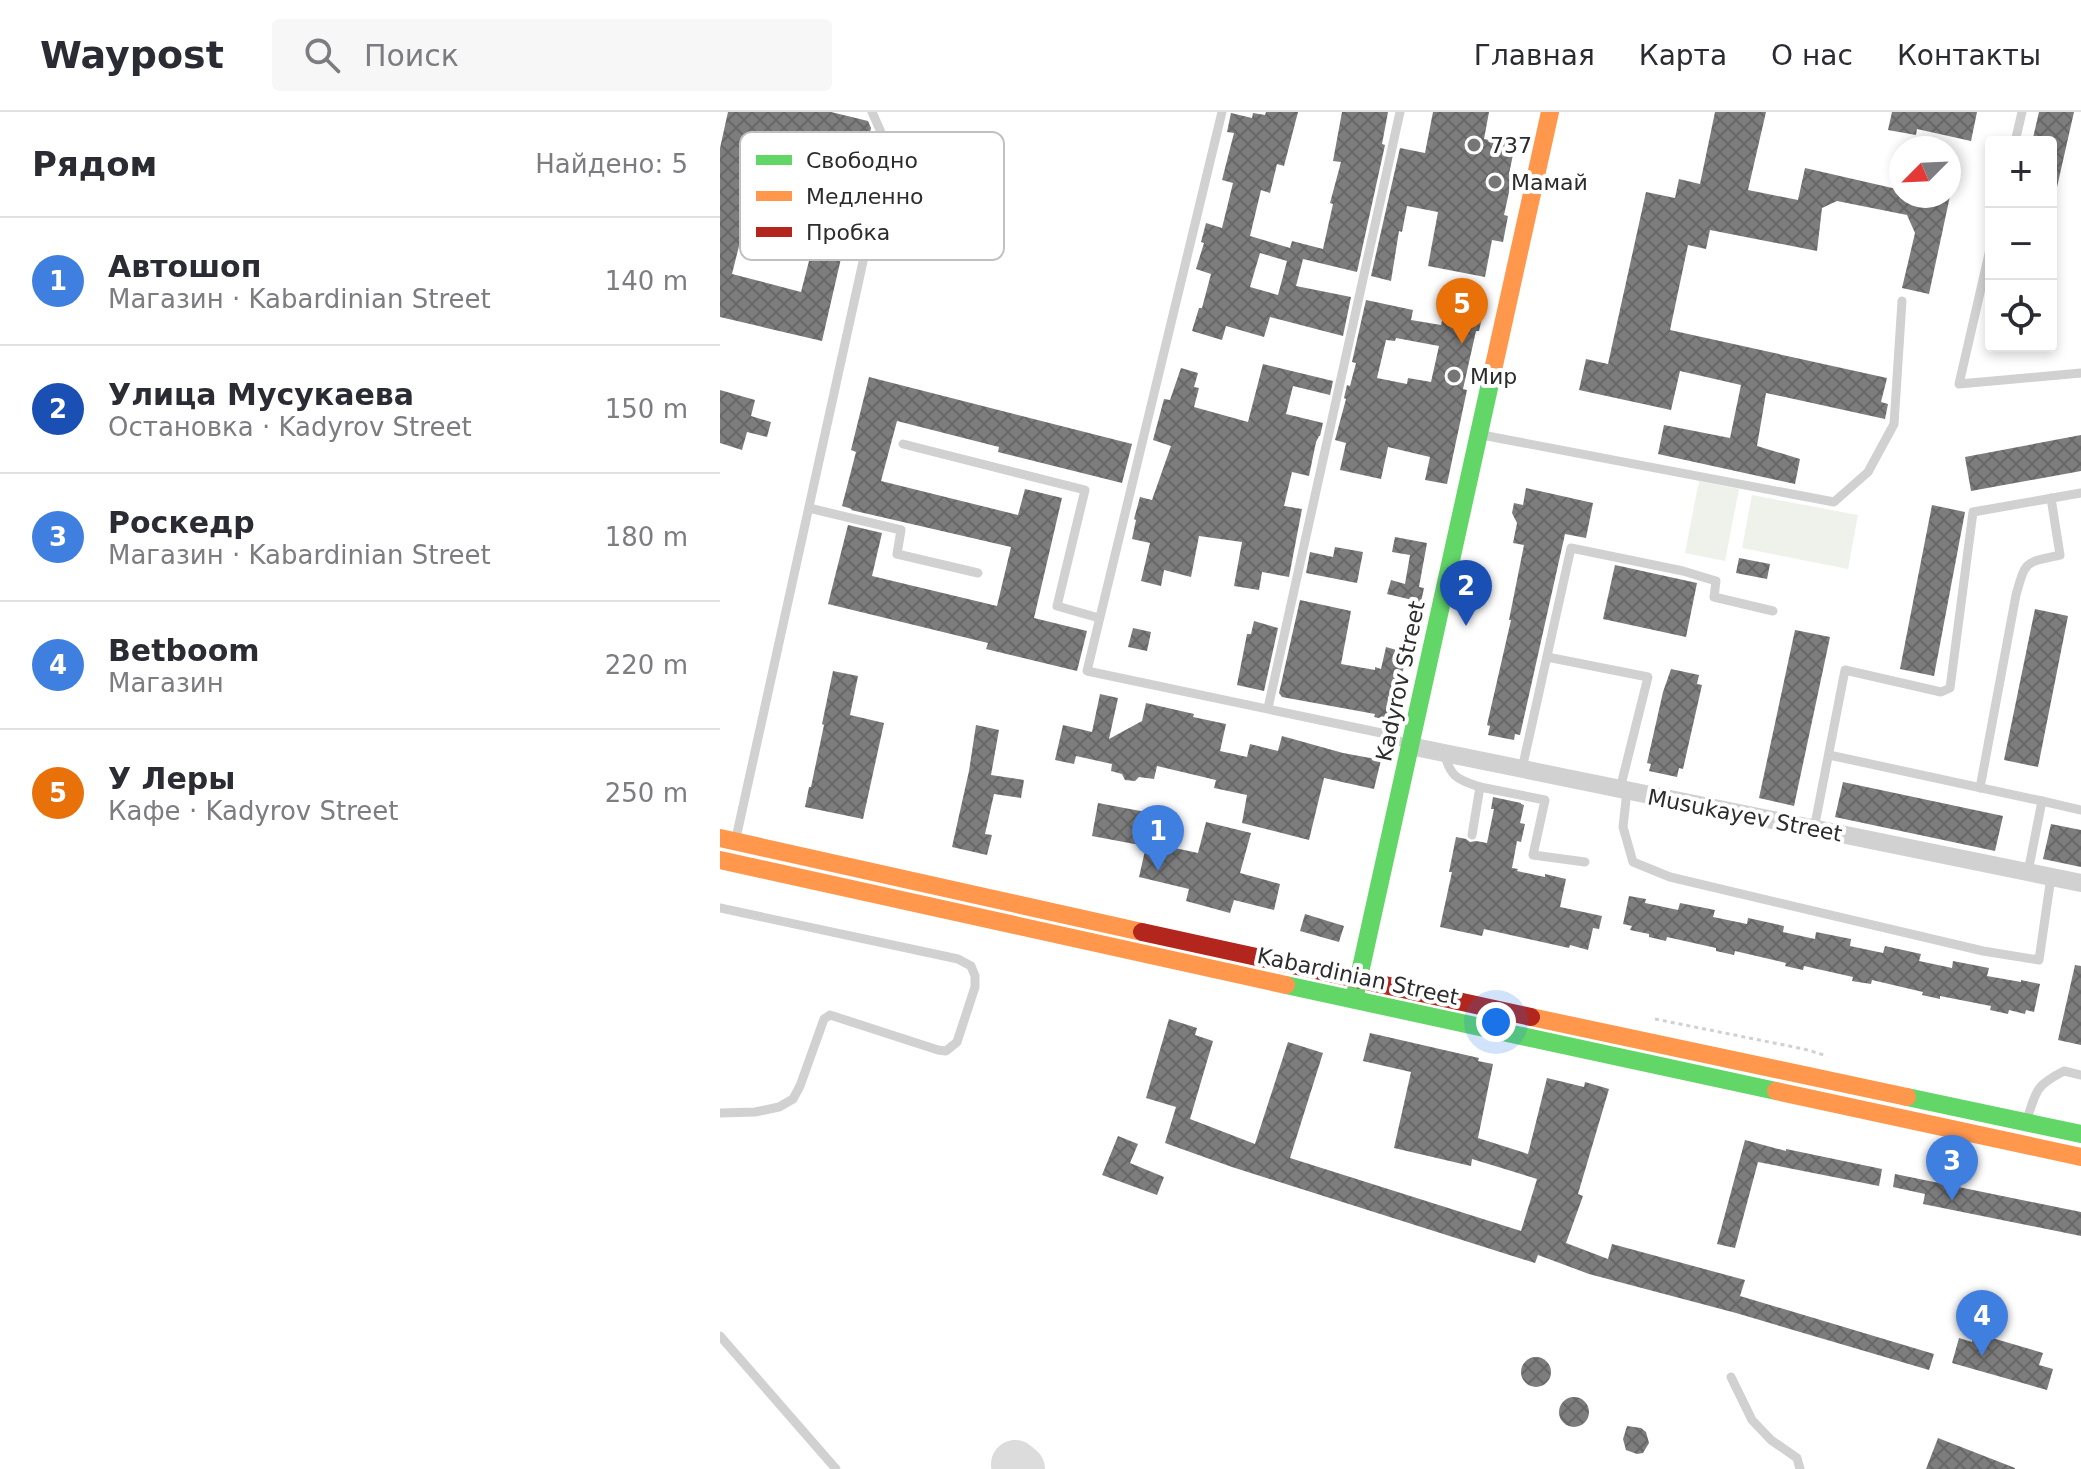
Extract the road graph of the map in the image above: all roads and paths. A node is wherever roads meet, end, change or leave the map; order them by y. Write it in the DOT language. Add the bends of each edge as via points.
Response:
graph roads {
  1 [pos="872,112"];
  2 [pos="1222,112"];
  3 [pos="1400,112"];
  4 [pos="1550,112"];
  5 [pos="2022,112"];
  6 [pos="881,132"];
  7 [pos="2016,136"];
  8 [pos="863,260"];
  9 [pos="1985,271"];
  10 [pos="1902,301"];
  11 [pos="2081,373"];
  12 [pos="1479,435"];
  13 [pos="903,444"];
  14 [pos="2081,493"];
  15 [pos="2051,498"];
  16 [pos="809,508"];
  17 [pos="978,573"];
  18 [pos="1773,611"];
  19 [pos="1099,618"];
  20 [pos="1547,657"];
  21 [pos="1268,708"];
  22 [pos="1410,746"];
  23 [pos="1444,753"];
  24 [pos="1829,755"];
  25 [pos="1522,769"];
  26 [pos="1480,787"];
  27 [pos="1980,788"];
  28 [pos="1623,790"];
  29 [pos="2042,801"];
  30 [pos="2081,810"];
  31 [pos="1814,829"];
  32 [pos="1472,835"];
  33 [pos="728,840"];
  34 [pos="726,861"];
  35 [pos="1585,862"];
  36 [pos="2028,872"];
  37 [pos="2051,877"];
  38 [pos="2081,883"];
  39 [pos="720,908"];
  40 [pos="1358,980"];
  41 [pos="1354,1000"];
  42 [pos="2081,1075"];
  43 [pos="720,1113"];
  44 [pos="2026,1122"];
  45 [pos="2081,1134"];
  46 [pos="2081,1157"];
  47 [pos="720,1336"];
  48 [pos="1731,1377"];
  49 [pos="836,1469"];
  50 [pos="1800,1469"];
  1 -- 6 [label="lane"];
  2 -- 19 [label="lane"];
  3 -- 21 [label="lane"];
  4 -- 12 [label="main road, Kadyrov Street"];
  5 -- 7 [label="lane"];
  8 -- 16 [label="lane"];
  9 -- 11 [label="lane" via="1959,384"];
  10 -- 12 [label="lane" via="1894,424 1868,472 1834,502"];
  12 -- 22 [label="main road, Kadyrov Street"];
  13 -- 19 [label="lane" via="1085,490 1057,606"];
  14 -- 15 [label="lane"];
  15 -- 24 [label="lane" via="1973,512 1950,688 1941,692 1845,670"];
  15 -- 27 [label="lane" via="2060,555 2033,561 2024,569"];
  16 -- 17 [label="lane" via="901,530 897,554"];
  16 -- 33 [label="lane"];
  18 -- 20 [label="lane" via="1714,597 1716,581 1571,548"];
  19 -- 21 [label="lane" via="1087,671"];
  20 -- 25 [label="lane"];
  20 -- 28 [label="lane" via="1648,677"];
  21 -- 22 [label="lane" via="1386,734"];
  22 -- 23 [label="street, Musukayev Street"];
  22 -- 40 [label="main road, Kadyrov Street"];
  23 -- 25 [label="street, Musukayev Street"];
  23 -- 26 [label="lane" via="1457,780"];
  24 -- 27 [label="lane"];
  24 -- 31 [label="lane"];
  25 -- 28 [label="street, Musukayev Street"];
  26 -- 32 [label="lane"];
  26 -- 35 [label="lane" via="1545,800 1533,855"];
  27 -- 29 [label="lane"];
  28 -- 31 [label="street, Musukayev Street"];
  28 -- 37 [label="lane" via="1623,827 1633,862 1670,877 1983,951 2039,960"];
  29 -- 30 [label="lane"];
  29 -- 36 [label="lane"];
  31 -- 36 [label="street, Musukayev Street"];
  33 -- 34 [label="lane"];
  33 -- 40 [label="main road, Kabardinian Street"];
  34 -- 41 [label="main road, Kabardinian Street"];
  36 -- 37 [label="street, Musukayev Street"];
  37 -- 38 [label="street, Musukayev Street"];
  39 -- 43 [label="lane" via="958,959 971,966 975,987 957,1042 946,1051 830,1015 793,1099 755,1112"];
  40 -- 41 [label="main road, Kadyrov Street"];
  40 -- 44 [label="main road, Kabardinian Street"];
  41 -- 46 [label="main road, Kabardinian Street"];
  42 -- 44 [label="lane" via="2064,1071 2046,1080"];
  44 -- 45 [label="main road, Kabardinian Street"];
  47 -- 49 [label="lane"];
  48 -- 50 [label="lane" via="1752,1420 1797,1458"];
}
